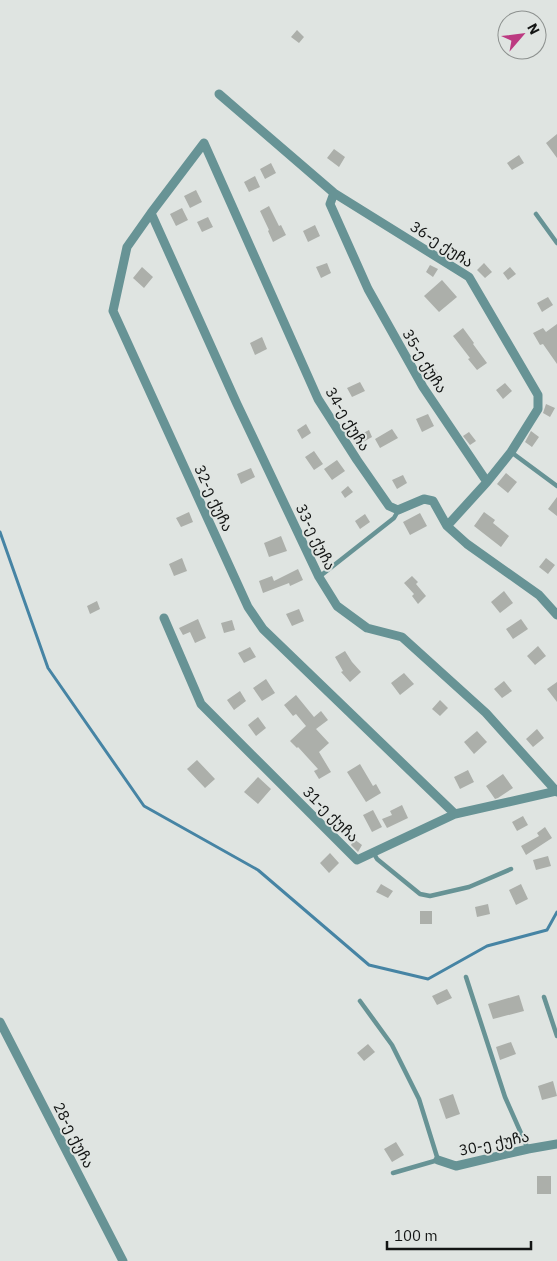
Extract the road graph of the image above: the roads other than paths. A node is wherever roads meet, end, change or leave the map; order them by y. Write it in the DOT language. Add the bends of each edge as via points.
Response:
graph roads {
  1 [pos="219,94"];
  2 [pos="204,143"];
  3 [pos="334,192"];
  4 [pos="151,213"];
  5 [pos="536,214"];
  6 [pos="557,243"];
  7 [pos="511,452"];
  8 [pos="487,482"];
  9 [pos="557,486"];
  10 [pos="398,510"];
  11 [pos="447,526"];
  12 [pos="319,577"];
  13 [pos="557,615"];
  14 [pos="164,618"];
  15 [pos="557,792"];
  16 [pos="456,814"];
  17 [pos="373,852"];
  18 [pos="511,869"];
  19 [pos="466,977"];
  20 [pos="544,997"];
  21 [pos="360,1001"];
  22 [pos="0,1022"];
  23 [pos="557,1036"];
  24 [pos="557,1144"];
  25 [pos="528,1149"];
  26 [pos="438,1160"];
  27 [pos="393,1173"];
  28 [pos="123,1261"];
  1 -- 3 [label="street, 36-ე ქუჩა"];
  2 -- 4 [label="street, 32-ე ქუჩა"];
  2 -- 10 [label="street, 34-ე ქუჩა" via="318,400 389,506"];
  3 -- 7 [label="street, 36-ე ქუჩა" via="469,277 538,395 538,409"];
  3 -- 8 [label="street, 35-ე ქუჩა" via="330,204 368,289 423,387"];
  4 -- 12 [label="street, 33-ე ქუჩა"];
  4 -- 16 [label="street, 32-ე ქუჩა" via="127,247 113,311 248,607 263,629"];
  5 -- 6 [label="lane"];
  7 -- 8 [label="street, 36-ე ქუჩა"];
  7 -- 9 [label="lane"];
  8 -- 11 [label="street"];
  10 -- 11 [label="street" via="424,499 433,502"];
  10 -- 12 [label="lane" via="394,518"];
  11 -- 13 [label="street" via="539,595"];
  12 -- 15 [label="street, 33-ე ქუჩა" via="338,606 367,628 402,637 486,713"];
  14 -- 17 [label="street, 31-ე ქუჩა" via="201,704 357,860"];
  15 -- 16 [label="street, 31-ე ქუჩა"];
  16 -- 17 [label="street, 31-ე ქუჩა"];
  17 -- 18 [label="lane" via="377,859 420,894 430,896 469,887"];
  19 -- 25 [label="lane" via="505,1097"];
  20 -- 23 [label="lane"];
  21 -- 26 [label="lane" via="392,1045 419,1099"];
  22 -- 28 [label="street, 28-ე ქუჩა"];
  24 -- 25 [label="street, 30-ე ქუჩა"];
  25 -- 26 [label="street, 30-ე ქუჩა" via="456,1166"];
  26 -- 27 [label="lane"];
}
